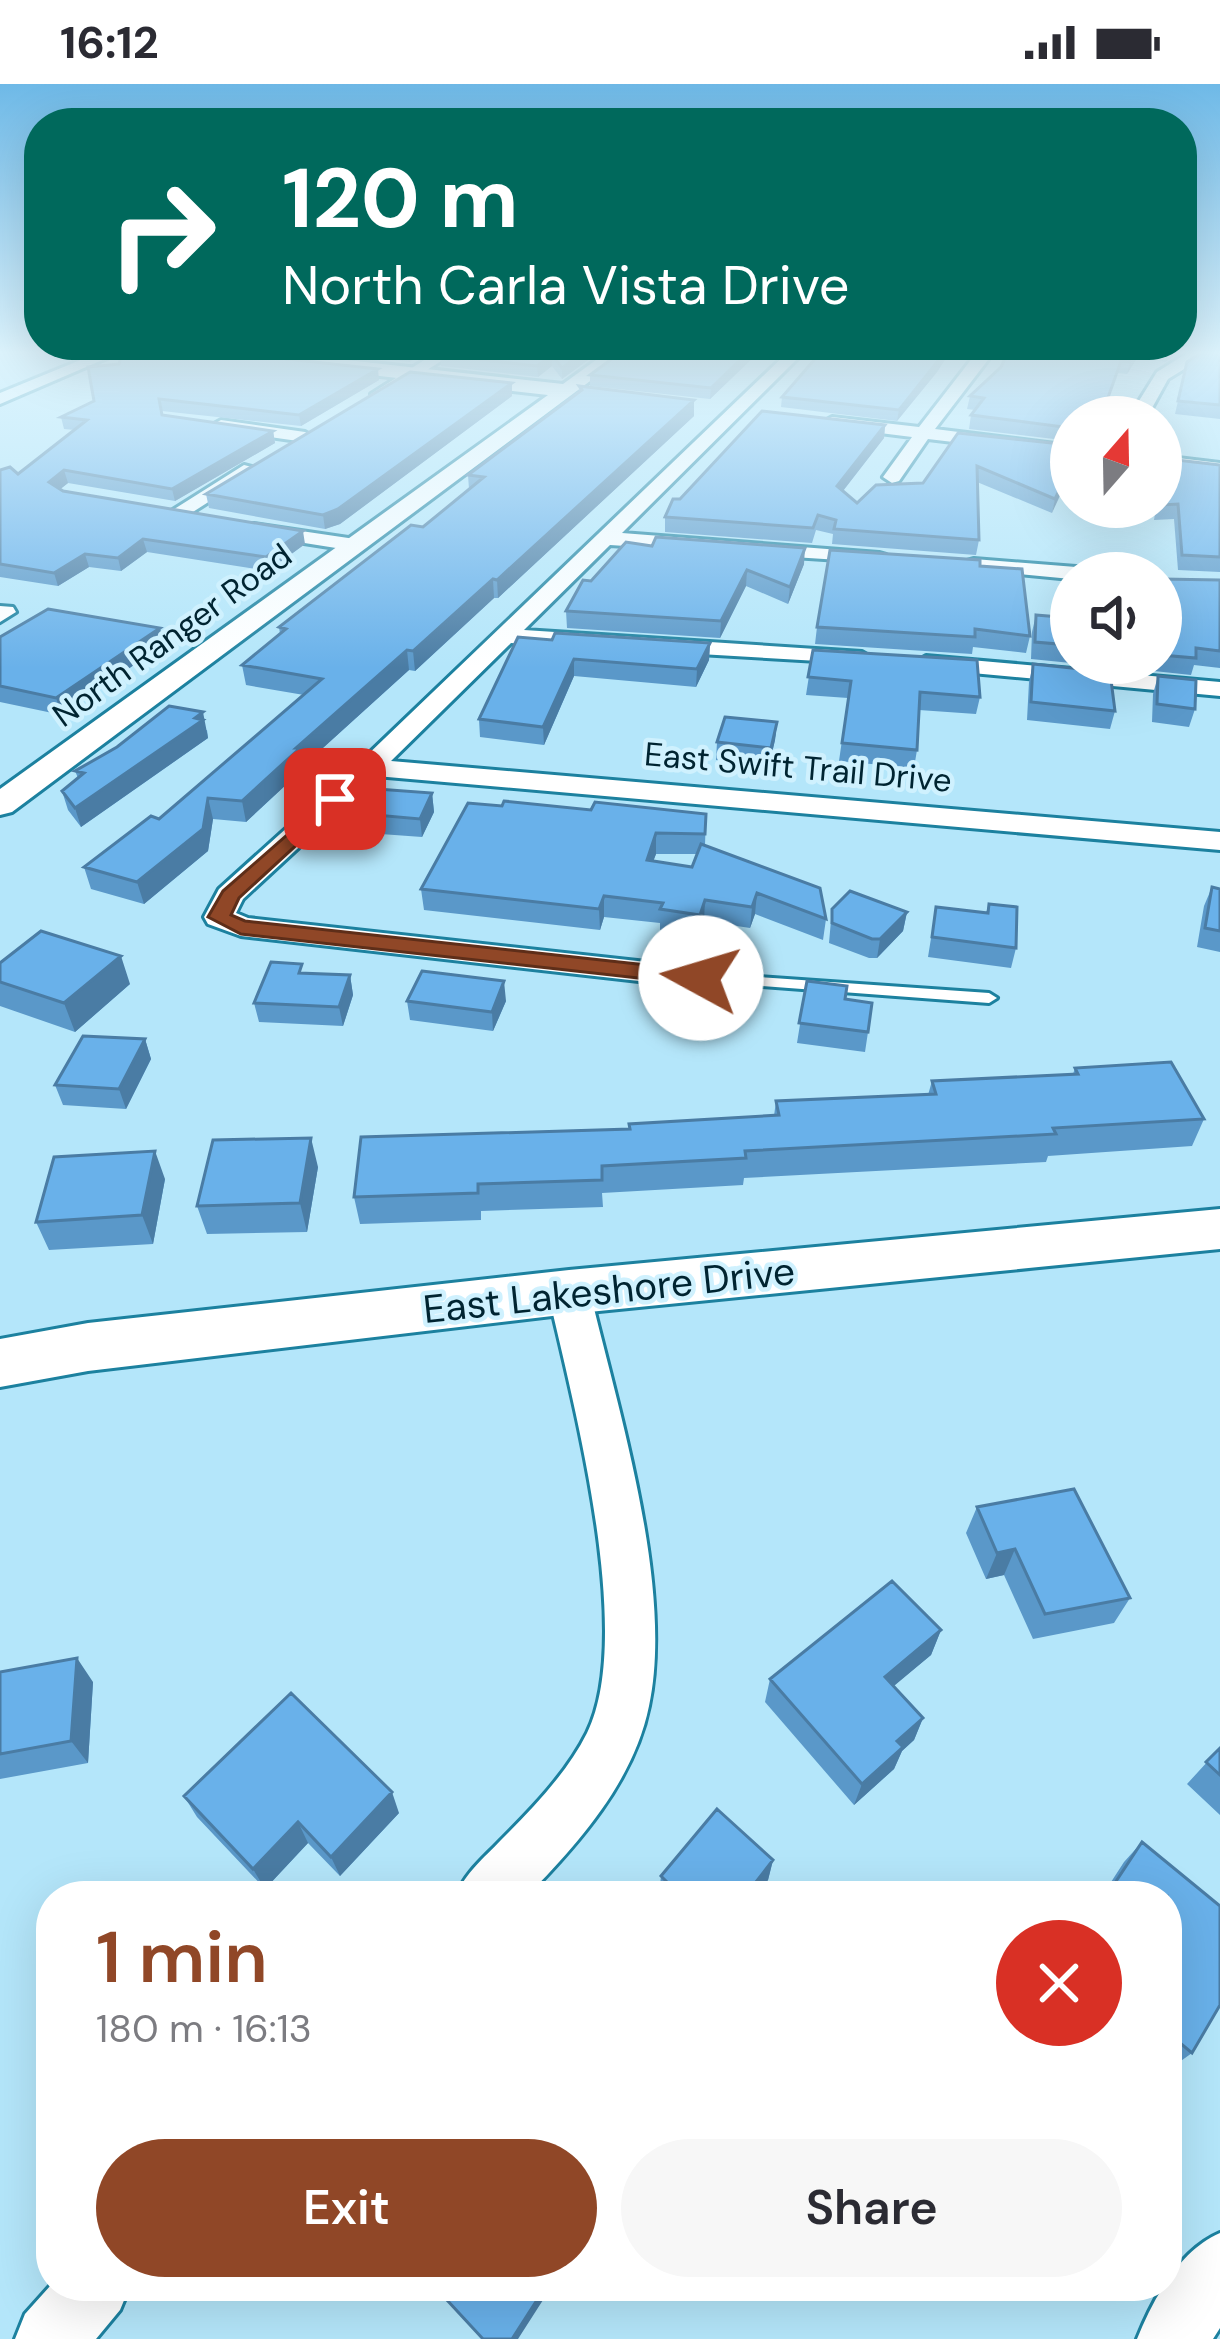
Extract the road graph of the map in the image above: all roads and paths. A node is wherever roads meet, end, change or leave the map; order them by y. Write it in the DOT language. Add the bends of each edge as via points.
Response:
graph roads {
  1 [pos="268,457"];
  2 [pos="483,457"];
  3 [pos="687,457"];
  4 [pos="906,457"];
  5 [pos="1182,465"];
  6 [pos="1220,470"];
  7 [pos="892,477"];
  8 [pos="602,538"];
  9 [pos="355,545"];
  10 [pos="910,561"];
  11 [pos="958,564"];
  12 [pos="1050,571"];
  13 [pos="502,634"];
  14 [pos="1220,689"];
  15 [pos="370,767"];
  16 [pos="0,805"];
  17 [pos="1220,842"];
  18 [pos="701,978"];
  19 [pos="989,998"];
  20 [pos="1220,1229"];
  21 [pos="569,1292"];
  22 [pos="0,1363"];
  23 [pos="501,1881"];
  24 [pos="1220,2267"];
  25 [pos="83,2301"];
  26 [pos="50,2339"];
  27 [pos="1172,2339"];
  1 -- 9 [label="street" via="169,511"];
  2 -- 9 [label="street, North Ranger Road"];
  3 -- 8 [label="street"];
  4 -- 7 [label="street"];
  5 -- 6 [label="street"];
  8 -- 10 [label="street"];
  8 -- 13 [label="street"];
  9 -- 16 [label="street, North Ranger Road"];
  11 -- 12 [label="street"];
  13 -- 14 [label="street"];
  13 -- 15 [label="street"];
  15 -- 17 [label="street, East Swift Trail Drive"];
  15 -- 18 [label="street" via="230,895 219,917 241,927"];
  18 -- 19 [label="lane"];
  20 -- 21 [label="main road, East Lakeshore Drive"];
  21 -- 22 [label="main road, East Lakeshore Drive"];
  21 -- 23 [label="street" via="620,1528 630,1666 610,1747"];
  24 -- 27 [label="street"];
  25 -- 26 [label="street"];
}
